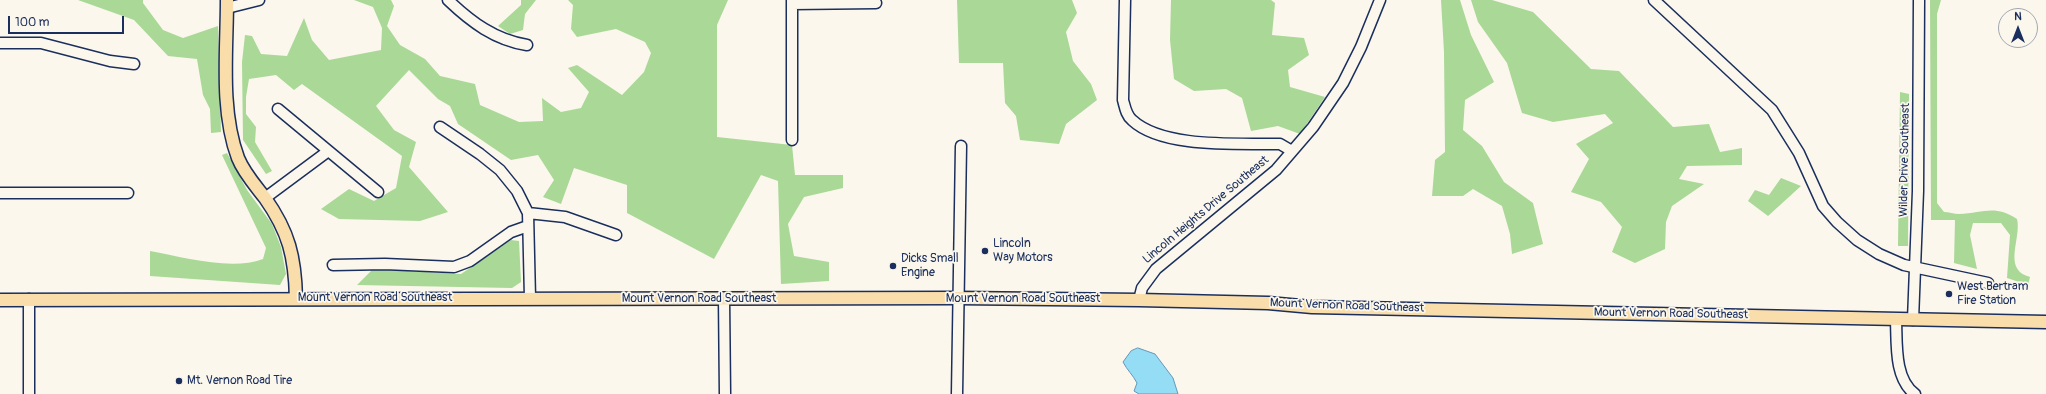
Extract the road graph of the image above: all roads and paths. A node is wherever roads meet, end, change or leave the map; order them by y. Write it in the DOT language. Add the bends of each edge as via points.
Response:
graph roads {
  1 [pos="260,0"];
  2 [pos="448,0"];
  3 [pos="1125,0"];
  4 [pos="1380,0"];
  5 [pos="1654,0"];
  6 [pos="1919,0"];
  7 [pos="792,2"];
  8 [pos="876,3"];
  9 [pos="227,4"];
  10 [pos="0,43"];
  11 [pos="527,45"];
  12 [pos="134,64"];
  13 [pos="278,110"];
  14 [pos="440,127"];
  15 [pos="792,140"];
  16 [pos="961,146"];
  17 [pos="1292,151"];
  18 [pos="327,152"];
  19 [pos="378,192"];
  20 [pos="0,193"];
  21 [pos="128,193"];
  22 [pos="265,198"];
  23 [pos="528,213"];
  24 [pos="528,226"];
  25 [pos="616,235"];
  26 [pos="334,265"];
  27 [pos="1916,267"];
  28 [pos="1988,283"];
  29 [pos="296,298"];
  30 [pos="530,298"];
  31 [pos="724,298"];
  32 [pos="958,298"];
  33 [pos="29,299"];
  34 [pos="0,300"];
  35 [pos="1140,300"];
  36 [pos="1896,320"];
  37 [pos="1913,320"];
  38 [pos="2046,322"];
  39 [pos="28,394"];
  40 [pos="725,394"];
  41 [pos="957,394"];
  42 [pos="1915,394"];
  1 -- 9 [label="street"];
  2 -- 11 [label="street" via="496,36"];
  3 -- 17 [label="street" via="1123,100 1131,120 1150,132 1174,140 1280,144"];
  4 -- 17 [label="street, Lincoln Heights Drive Southeast" via="1343,83 1313,127"];
  5 -- 27 [label="street" via="1772,110 1799,153 1823,206 1837,222 1857,240 1879,254 1904,265"];
  6 -- 27 [label="street, Wilder Drive Southeast"];
  7 -- 8 [label="street"];
  7 -- 15 [label="street"];
  9 -- 22 [label="main road" via="229,125 239,159"];
  10 -- 12 [label="street" via="41,43 110,61"];
  13 -- 18 [label="street"];
  14 -- 23 [label="street" via="500,170 517,191"];
  16 -- 32 [label="street"];
  17 -- 35 [label="street, Lincoln Heights Drive Southeast" via="1276,170 1156,269 1142,288"];
  18 -- 19 [label="street"];
  18 -- 22 [label="street"];
  20 -- 21 [label="street"];
  22 -- 29 [label="main road" via="283,228 292,250"];
  23 -- 24 [label="street"];
  23 -- 25 [label="street" via="565,217"];
  24 -- 26 [label="street" via="511,232 470,261 454,267"];
  24 -- 30 [label="street"];
  27 -- 28 [label="street"];
  27 -- 37 [label="street, Wilder Drive Southeast"];
  29 -- 30 [label="main road, Mount Vernon Road Southeast"];
  29 -- 33 [label="main road, Mount Vernon Road Southeast"];
  30 -- 31 [label="main road, Mount Vernon Road Southeast"];
  31 -- 32 [label="main road, Mount Vernon Road Southeast"];
  31 -- 40 [label="street"];
  32 -- 35 [label="main road, Mount Vernon Road Southeast"];
  32 -- 41 [label="street"];
  33 -- 34 [label="main road, Mount Vernon Road Southeast"];
  33 -- 39 [label="street"];
  35 -- 36 [label="main road, Mount Vernon Road Southeast" via="1268,303 1312,307"];
  36 -- 37 [label="main road, Mount Vernon Road Southeast"];
  36 -- 42 [label="street" via="1902,378"];
  37 -- 38 [label="main road, Mount Vernon Road Southeast"];
}
